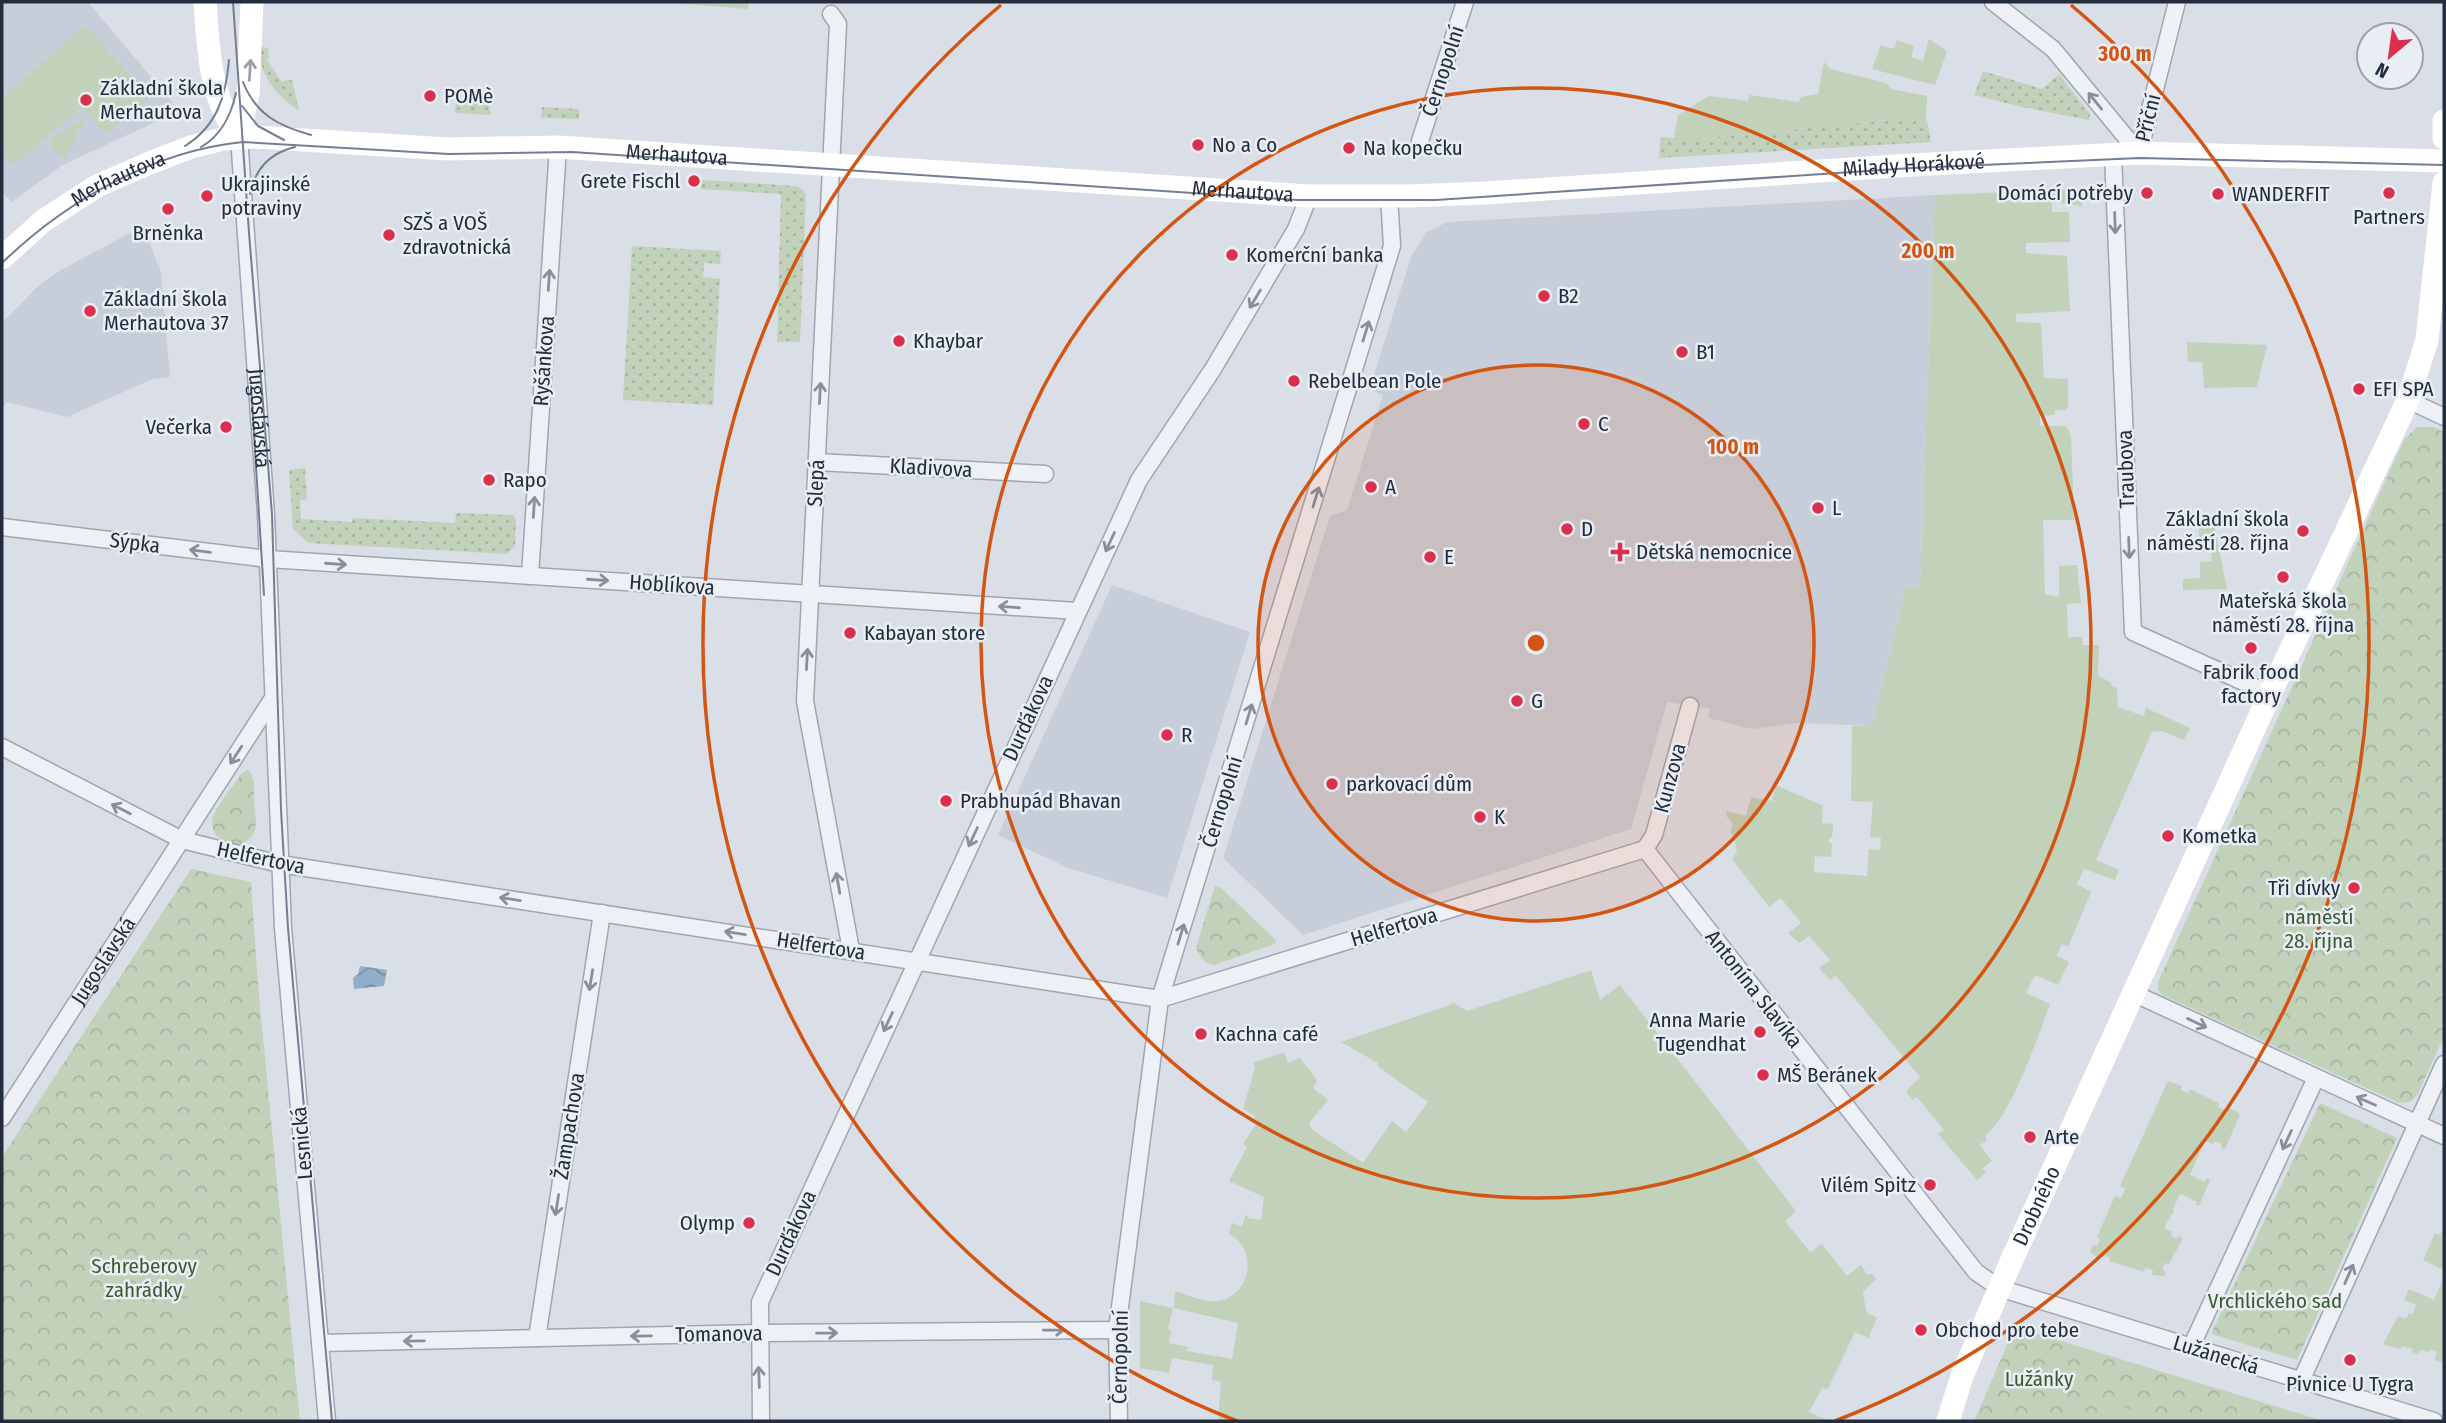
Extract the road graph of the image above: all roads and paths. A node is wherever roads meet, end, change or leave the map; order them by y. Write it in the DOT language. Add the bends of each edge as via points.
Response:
graph roads {
  1 [pos="205,2"];
  2 [pos="252,2"];
  3 [pos="1465,2"];
  4 [pos="1993,2"];
  5 [pos="2177,2"];
  6 [pos="831,14"];
  7 [pos="2444,121"];
  8 [pos="239,137"];
  9 [pos="2444,138"];
  10 [pos="1420,141"];
  11 [pos="558,147"];
  12 [pos="2139,153"];
  13 [pos="2113,155"];
  14 [pos="2444,161"];
  15 [pos="831,164"];
  16 [pos="2444,183"];
  17 [pos="1310,196"];
  18 [pos="1386,196"];
  19 [pos="2,258"];
  20 [pos="2408,400"];
  21 [pos="2444,417"];
  22 [pos="817,462"];
  23 [pos="1045,474"];
  24 [pos="2,527"];
  25 [pos="268,559"];
  26 [pos="530,576"];
  27 [pos="810,594"];
  28 [pos="1077,611"];
  29 [pos="2270,694"];
  30 [pos="274,698"];
  31 [pos="1690,706"];
  32 [pos="2,747"];
  33 [pos="182,840"];
  34 [pos="1645,849"];
  35 [pos="280,864"];
  36 [pos="602,913"];
  37 [pos="851,950"];
  38 [pos="917,960"];
  39 [pos="2135,994"];
  40 [pos="1160,999"];
  41 [pos="2444,1063"];
  42 [pos="2316,1078"];
  43 [pos="2,1118"];
  44 [pos="2417,1124"];
  45 [pos="2444,1136"];
  46 [pos="1999,1288"];
  47 [pos="1117,1330"];
  48 [pos="758,1333"];
  49 [pos="537,1338"];
  50 [pos="320,1343"];
  51 [pos="2191,1348"];
  52 [pos="2301,1381"];
  53 [pos="327,1421"];
  54 [pos="761,1421"];
  55 [pos="1119,1421"];
  56 [pos="1948,1421"];
  57 [pos="2434,1421"];
  1 -- 8 [label="street, Jugoslávská" via="212,70 221,104"];
  8 -- 2 [label="street, Jugoslávská, one-way" via="248,94"];
  3 -- 10 [label="street, Černopolní"];
  12 -- 4 [label="street, one-way" via="2053,49"];
  5 -- 12 [label="street, Příční"];
  6 -- 15 [label="street, Slepá" via="838,24"];
  7 -- 9 [label="street"];
  8 -- 11 [label="street, Merhautova" via="448,149"];
  8 -- 19 [label="street, Merhautova" via="191,147 97,186 43,220"];
  8 -- 25 [label="street, Jugoslávská"];
  11 -- 15 [label="street, Merhautova"];
  26 -- 11 [label="street, Ryšánkova, one-way"];
  12 -- 13 [label="street, Milady Horákové"];
  12 -- 14 [label="street, Milady Horákové"];
  13 -- 18 [label="street, Milady Horákové"];
  13 -- 29 [label="street, Traubova, one-way" via="2133,632"];
  15 -- 17 [label="street, Merhautova"];
  22 -- 15 [label="street, Slepá, one-way"];
  16 -- 20 [label="street" via="2427,340"];
  17 -- 18 [label="street, Merhautova"];
  17 -- 28 [label="street, Durďákova, one-way" via="1296,229 1213,369 1139,480"];
  40 -- 18 [label="street, Černopolní, one-way" via="1392,246"];
  20 -- 21 [label="street"];
  20 -- 29 [label="street"];
  22 -- 23 [label="street, Kladivova"];
  22 -- 27 [label="street, Slepá"];
  25 -- 24 [label="street, Sýpka, one-way"];
  25 -- 26 [label="street, Hoblíkova, one-way"];
  25 -- 30 [label="street, Jugoslávská"];
  26 -- 27 [label="street, Hoblíkova, one-way"];
  28 -- 27 [label="street, Hoblíkova, one-way"];
  37 -- 27 [label="street, Slepá, one-way" via="805,701"];
  28 -- 38 [label="street, Durďákova, one-way"];
  29 -- 39 [label="street"];
  30 -- 33 [label="street, Jugoslávská, one-way"];
  30 -- 35 [label="street, Jugoslávská"];
  31 -- 34 [label="street, Kunzova" via="1654,835"];
  33 -- 32 [label="street, Helfertova, one-way"];
  33 -- 35 [label="street, Helfertova"];
  33 -- 43 [label="street, Jugoslávská"];
  34 -- 40 [label="street, Helfertova"];
  34 -- 46 [label="street, Antonína Slavíka" via="1976,1272"];
  36 -- 35 [label="street, Helfertova, one-way"];
  35 -- 50 [label="street, Lesnická"];
  37 -- 36 [label="street, Helfertova, one-way"];
  36 -- 49 [label="street, Žampachova, one-way"];
  37 -- 38 [label="street, Helfertova"];
  38 -- 40 [label="street, Helfertova"];
  38 -- 48 [label="street, Durďákova, one-way" via="760,1302"];
  39 -- 42 [label="street, one-way"];
  39 -- 46 [label="street, Drobného"];
  40 -- 47 [label="street, Černopolní"];
  41 -- 44 [label="street"];
  44 -- 42 [label="street, one-way"];
  42 -- 51 [label="street, one-way"];
  44 -- 45 [label="street"];
  52 -- 44 [label="street, one-way"];
  46 -- 51 [label="street, Lužánecká"];
  46 -- 56 [label="street, Drobného"];
  48 -- 47 [label="street, Tomanova, one-way"];
  47 -- 55 [label="street, Černopolní"];
  48 -- 49 [label="street, Tomanova, one-way"];
  54 -- 48 [label="street, Durďákova, one-way"];
  49 -- 50 [label="street, Tomanova, one-way"];
  50 -- 53 [label="street, Lesnická"];
  51 -- 52 [label="street, Lužánecká"];
  52 -- 57 [label="street, Lužánecká"];
}
